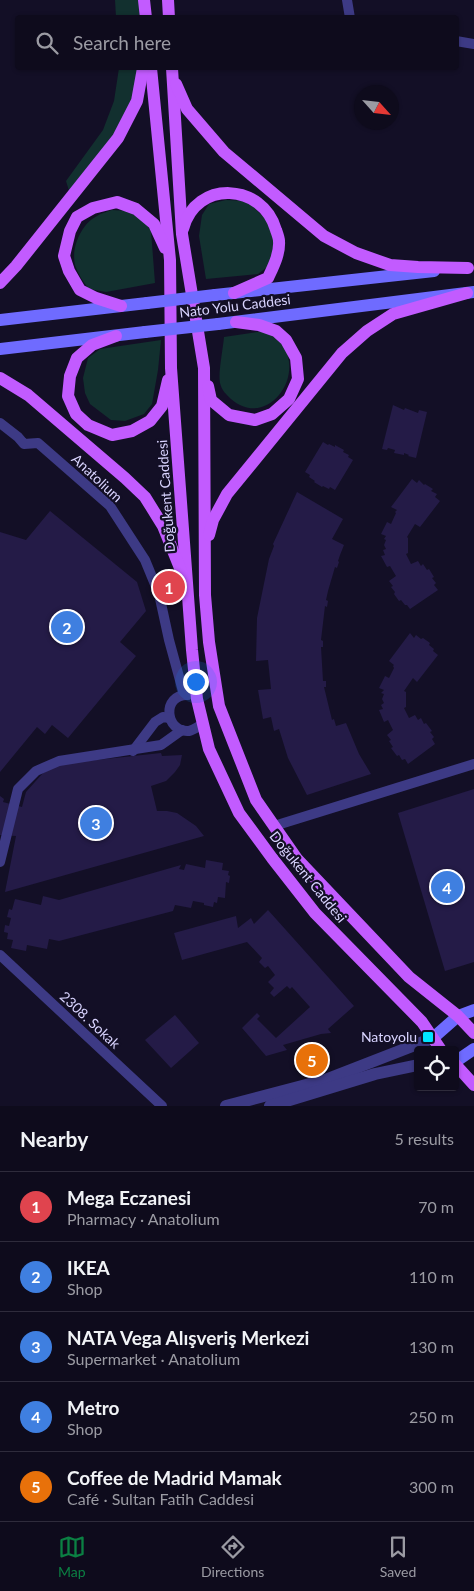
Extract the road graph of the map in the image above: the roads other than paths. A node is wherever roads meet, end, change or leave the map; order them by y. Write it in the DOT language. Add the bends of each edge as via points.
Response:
graph roads {
  1 [pos="168,0"];
  2 [pos="347,0"];
  3 [pos="169,15"];
  4 [pos="350,15"];
  5 [pos="459,42"];
  6 [pos="474,44"];
  7 [pos="143,70"];
  8 [pos="151,70"];
  9 [pos="173,70"];
  10 [pos="173,70"];
  11 [pos="182,234"];
  12 [pos="170,260"];
  13 [pos="471,267"];
  14 [pos="0,283"];
  15 [pos="234,293"];
  16 [pos="470,293"];
  17 [pos="121,306"];
  18 [pos="0,320"];
  19 [pos="236,322"];
  20 [pos="116,336"];
  21 [pos="0,349"];
  22 [pos="171,368"];
  23 [pos="204,368"];
  24 [pos="0,378"];
  25 [pos="0,423"];
  26 [pos="188,591"];
  27 [pos="205,595"];
  28 [pos="190,695"];
  29 [pos="170,718"];
  30 [pos="203,724"];
  31 [pos="182,730"];
  32 [pos="133,750"];
  33 [pos="474,764"];
  34 [pos="274,826"];
  35 [pos="0,862"];
  36 [pos="0,955"];
  37 [pos="474,1010"];
  38 [pos="458,1016"];
  39 [pos="474,1033"];
  40 [pos="433,1038"];
  41 [pos="438,1046"];
  42 [pos="474,1049"];
  43 [pos="459,1060"];
  44 [pos="414,1066"];
  45 [pos="459,1068"];
  46 [pos="474,1085"];
  47 [pos="162,1106"];
  48 [pos="226,1106"];
  49 [pos="270,1106"];
  1 -- 3 [label="main road"];
  2 -- 4 [label="street"];
  5 -- 6 [label="street"];
  7 -- 14 [label="main road" via="136,101 118,138"];
  8 -- 12 [label="main road, Doğukent Caddesi"];
  9 -- 11 [label="main road, Doğukent Caddesi"];
  10 -- 13 [label="main road" via="187,109 224,152 324,236 356,253 390,264"];
  11 -- 15 [label="main road" via="185,221 194,207 209,196 228,193 247,196 264,207 280,241 276,260 268,278"];
  11 -- 23 [label="main road, Doğukent Caddesi"];
  12 -- 17 [label="main road" via="154,224 136,209 117,202 93,208 77,218 64,256 69,271 80,290"];
  12 -- 22 [label="main road, Doğukent Caddesi"];
  13 -- 15 [label="main road, Nato Yolu Caddesi"];
  15 -- 17 [label="main road, Nato Yolu Caddesi, bridge"];
  16 -- 19 [label="main road, Nato Yolu Caddesi"];
  16 -- 27 [label="main road" via="393,314 342,353 227,494 214,520 206,548"];
  17 -- 18 [label="main road, Nato Yolu Caddesi"];
  19 -- 20 [label="main road, Nato Yolu Caddesi, bridge"];
  19 -- 23 [label="main road" via="276,330 286,340 296,358 298,378 289,398 272,414 255,420 229,415 211,400"];
  20 -- 21 [label="main road, Nato Yolu Caddesi"];
  20 -- 22 [label="main road" via="92,345 77,358 70,376 68,396 76,414 88,425 112,435 132,431 150,421 162,406"];
  22 -- 26 [label="main road, Doğukent Caddesi"];
  23 -- 27 [label="main road, Doğukent Caddesi"];
  24 -- 26 [label="main road" via="28,395 145,497 163,526"];
  25 -- 28 [label="street, Anatolium" via="24,444 38,443 110,506 145,560 159,594 169,640"];
  26 -- 28 [label="main road, Doğukent Caddesi"];
  27 -- 34 [label="main road, Doğukent Caddesi" via="219,706 256,800"];
  28 -- 29 [label="street" via="173,700 168,710"];
  28 -- 30 [label="main road, Doğukent Caddesi"];
  29 -- 31 [label="street"];
  29 -- 32 [label="street" via="163,717 155,722"];
  30 -- 31 [label="street" via="191,731"];
  30 -- 40 [label="main road, Doğukent Caddesi" via="209,748 239,813 315,913 422,1022"];
  31 -- 32 [label="street" via="161,746"];
  32 -- 35 [label="street" via="58,761 36,771 18,788"];
  33 -- 34 [label="street"];
  34 -- 38 [label="main road, Doğukent Caddesi" via="297,859 409,977"];
  36 -- 47 [label="street, 2308. Sokak"];
  37 -- 38 [label="main road"];
  38 -- 39 [label="main road, Doğukent Caddesi"];
  38 -- 40 [label="main road"];
  40 -- 41 [label="main road, Doğukent Caddesi"];
  40 -- 48 [label="street" via="325,1080"];
  42 -- 43 [label="main road"];
  44 -- 49 [label="street" via="375,1074"];
  45 -- 46 [label="main road"];
}
